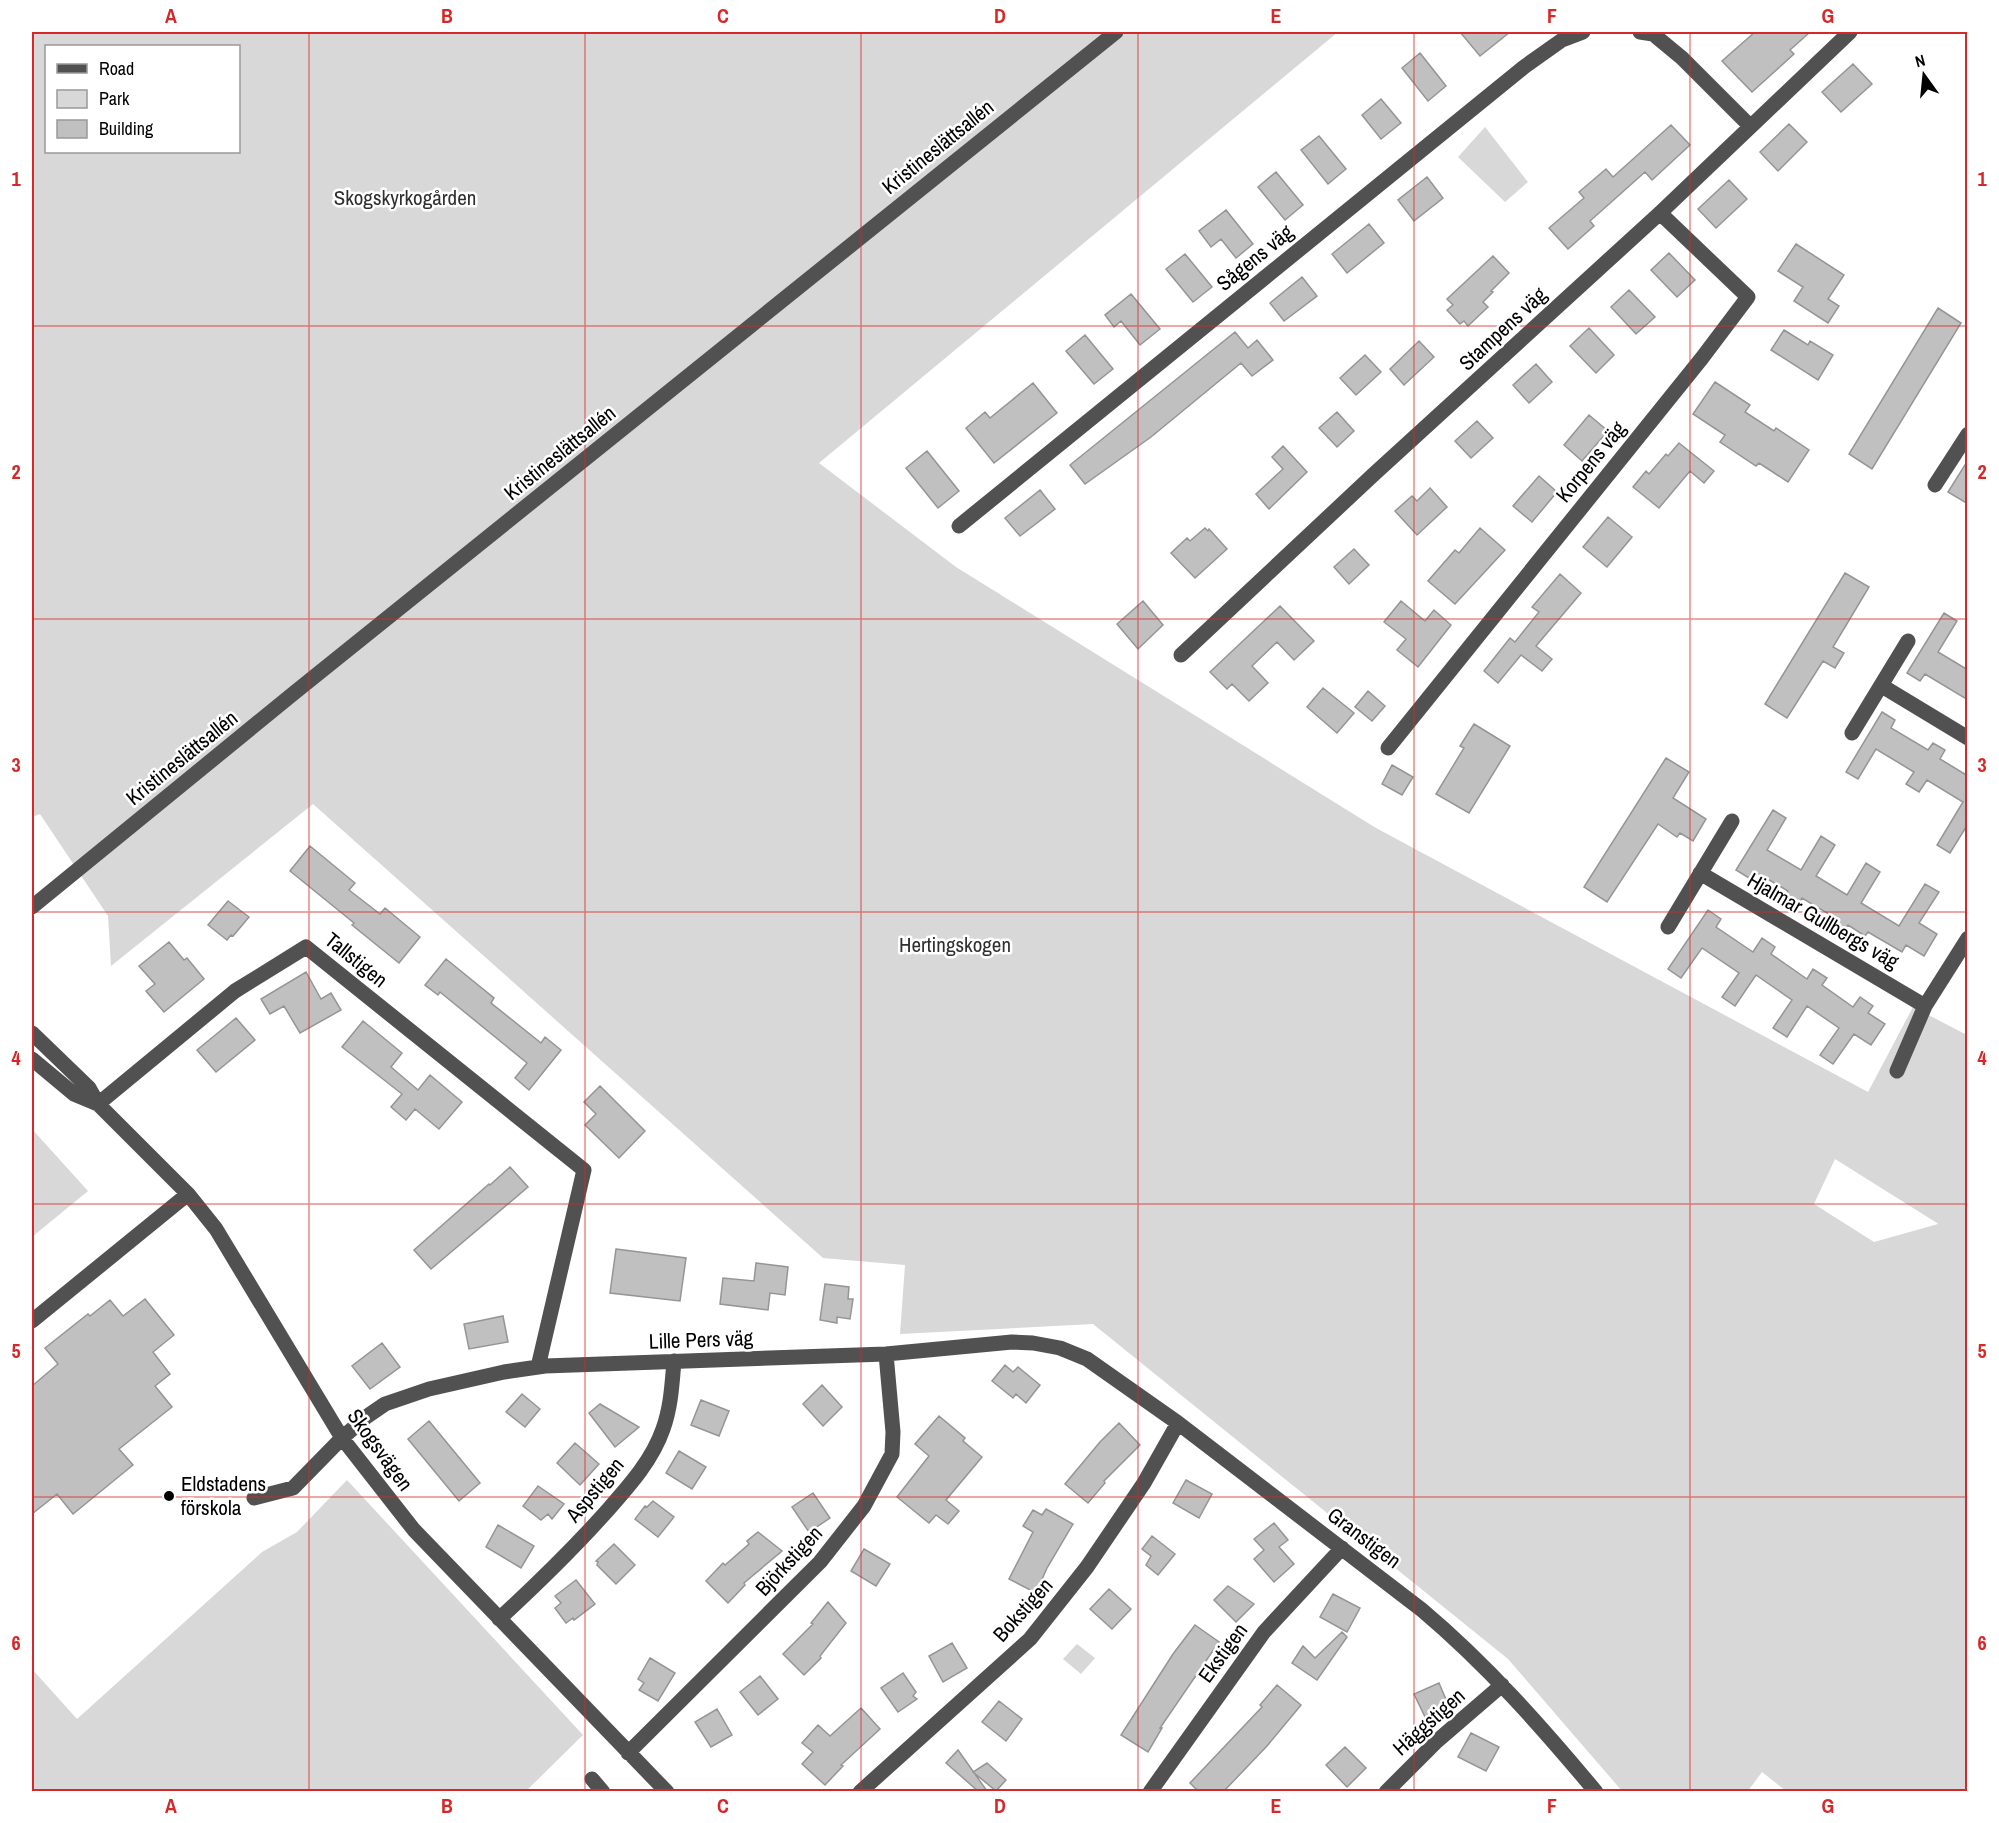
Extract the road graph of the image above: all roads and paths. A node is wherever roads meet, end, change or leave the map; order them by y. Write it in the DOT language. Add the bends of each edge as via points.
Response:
graph roads {
  1 [pos="1116,32"];
  2 [pos="1583,32"];
  3 [pos="1640,32"];
  4 [pos="1850,32"];
  5 [pos="1750,126"];
  6 [pos="1660,213"];
  7 [pos="1967,436"];
  8 [pos="1935,485"];
  9 [pos="958,526"];
  10 [pos="1908,641"];
  11 [pos="1181,655"];
  12 [pos="1882,686"];
  13 [pos="1852,733"];
  14 [pos="1968,738"];
  15 [pos="1388,748"];
  16 [pos="1732,821"];
  17 [pos="1700,873"];
  18 [pos="32,907"];
  19 [pos="1668,927"];
  20 [pos="1968,938"];
  21 [pos="1925,1006"];
  22 [pos="32,1033"];
  23 [pos="32,1059"];
  24 [pos="1897,1071"];
  25 [pos="98,1104"];
  26 [pos="188,1194"];
  27 [pos="32,1321"];
  28 [pos="886,1354"];
  29 [pos="1076,1354"];
  30 [pos="674,1362"];
  31 [pos="538,1367"];
  32 [pos="1178,1423"];
  33 [pos="342,1438"];
  34 [pos="254,1498"];
  35 [pos="1342,1548"];
  36 [pos="499,1619"];
  37 [pos="1502,1685"];
  38 [pos="628,1753"];
  39 [pos="592,1779"];
  40 [pos="603,1791"];
  41 [pos="667,1791"];
  42 [pos="860,1791"];
  43 [pos="1150,1791"];
  44 [pos="1386,1791"];
  45 [pos="1596,1791"];
  1 -- 18 [label="street, Kristineslättsallén"];
  2 -- 9 [label="street, Sågens väg" via="1562,40 1524,68"];
  3 -- 5 [label="street" via="1653,34 1682,58"];
  4 -- 5 [label="street, Stampens väg"];
  5 -- 6 [label="street, Stampens väg"];
  6 -- 11 [label="street, Stampens väg"];
  6 -- 15 [label="street, Korpens väg" via="1748,297"];
  7 -- 8 [label="street"];
  10 -- 12 [label="street"];
  12 -- 13 [label="street"];
  12 -- 14 [label="street"];
  16 -- 17 [label="street"];
  17 -- 19 [label="street"];
  17 -- 21 [label="street, Hjalmar Gullbergs väg"];
  20 -- 21 [label="street"];
  21 -- 24 [label="street"];
  22 -- 25 [label="street, Skogsvägen" via="89,1088"];
  23 -- 25 [label="street, Skogsvägen" via="74,1094"];
  25 -- 26 [label="street, Skogsvägen"];
  25 -- 31 [label="street, Tallstigen" via="235,990 306,947 584,1170"];
  26 -- 27 [label="street"];
  26 -- 33 [label="street, Skogsvägen" via="216,1229"];
  28 -- 29 [label="street, Lille Pers väg" via="1012,1342"];
  28 -- 30 [label="street, Lille Pers väg"];
  28 -- 38 [label="street, Björkstigen" via="892,1454 864,1506 820,1562"];
  29 -- 32 [label="street, Granstigen"];
  30 -- 31 [label="street, Lille Pers väg"];
  30 -- 36 [label="street, Aspstigen" via="669,1407 650,1455 588,1532"];
  31 -- 33 [label="street, Lille Pers väg" via="429,1389 385,1404"];
  32 -- 35 [label="street, Granstigen"];
  32 -- 42 [label="street, Bokstigen" via="1144,1483 1087,1567 1030,1640"];
  33 -- 34 [label="street, Lille Pers väg" via="293,1488"];
  33 -- 36 [label="street, Skogsvägen" via="414,1530"];
  35 -- 37 [label="street, Granstigen" via="1437,1622"];
  35 -- 43 [label="street, Ekstigen" via="1264,1632"];
  36 -- 38 [label="street, Skogsvägen"];
  37 -- 44 [label="street, Häggstigen"];
  37 -- 45 [label="street, Granstigen"];
  38 -- 41 [label="street, Skogsvägen"];
  39 -- 40 [label="street"];
}
